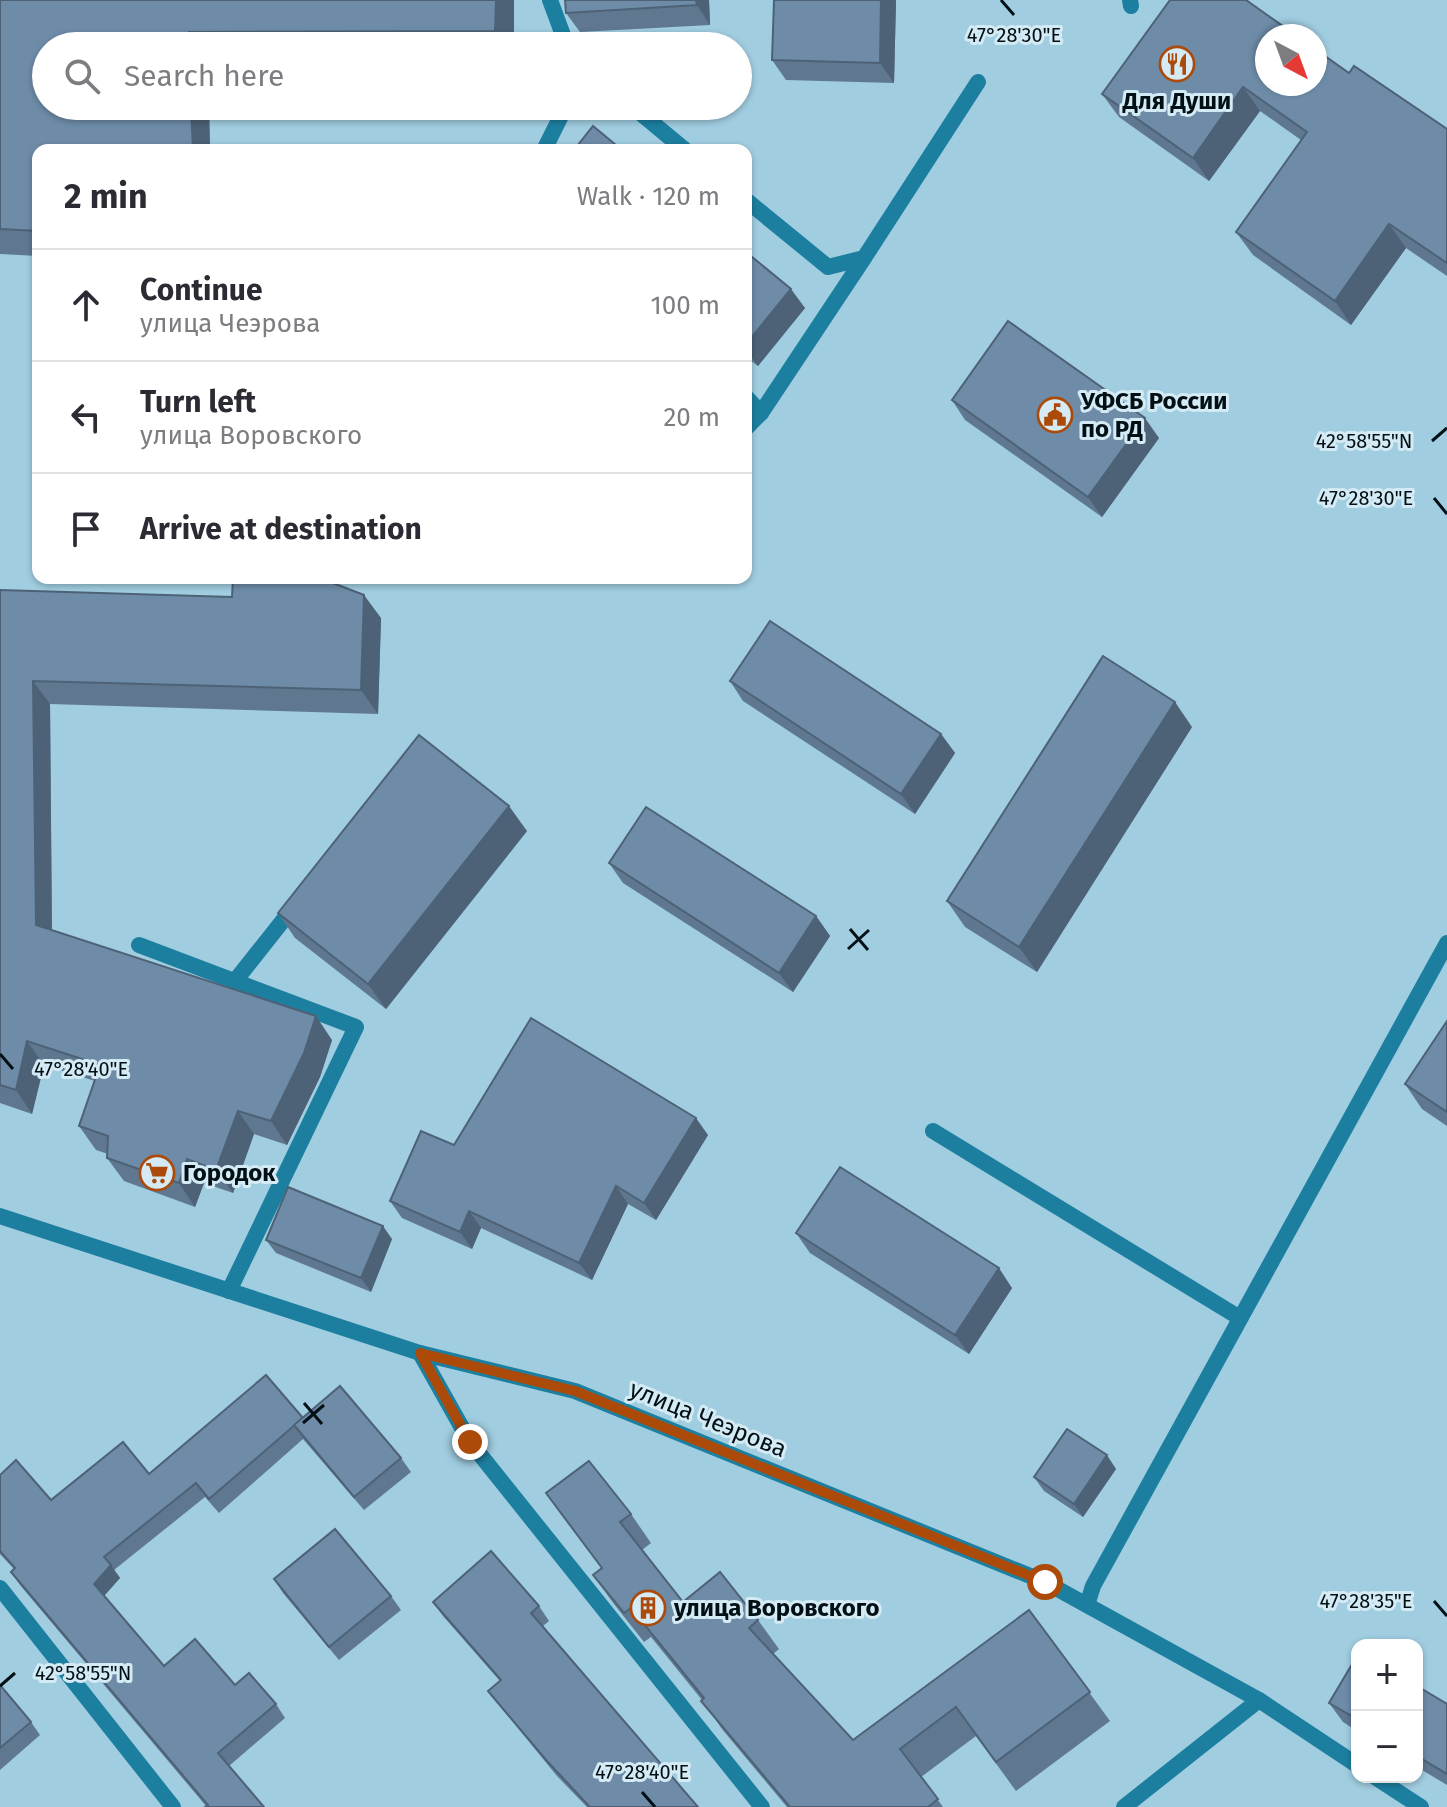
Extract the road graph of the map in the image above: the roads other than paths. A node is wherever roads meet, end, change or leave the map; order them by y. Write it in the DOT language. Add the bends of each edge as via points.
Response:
graph roads {
  1 [pos="550,0"];
  2 [pos="562,32"];
  3 [pos="978,82"];
  4 [pos="559,120"];
  5 [pos="649,120"];
  6 [pos="547,144"];
  7 [pos="678,144"];
  8 [pos="752,205"];
  9 [pos="864,258"];
  10 [pos="752,403"];
  11 [pos="761,413"];
  12 [pos="752,422"];
  13 [pos="303,895"];
  14 [pos="1447,943"];
  15 [pos="139,945"];
  16 [pos="235,981"];
  17 [pos="933,1131"];
  18 [pos="0,1216"];
  19 [pos="229,1291"];
  20 [pos="1240,1318"];
  21 [pos="420,1353"];
  22 [pos="0,1588"];
  23 [pos="1087,1605"];
  24 [pos="1259,1700"];
  25 [pos="1351,1761"];
  26 [pos="1384,1783"];
  27 [pos="173,1807"];
  28 [pos="762,1807"];
  29 [pos="1124,1807"];
  30 [pos="1421,1807"];
  1 -- 2 [label="street"];
  3 -- 9 [label="street"];
  4 -- 6 [label="street"];
  5 -- 7 [label="street"];
  8 -- 9 [label="street" via="828,267"];
  9 -- 11 [label="street"];
  10 -- 11 [label="street"];
  11 -- 12 [label="street"];
  13 -- 16 [label="street"];
  14 -- 20 [label="street"];
  15 -- 16 [label="street"];
  16 -- 19 [label="street" via="356,1027"];
  17 -- 20 [label="street"];
  18 -- 19 [label="street, улица Чеэрова"];
  19 -- 21 [label="street, улица Чеэрова"];
  20 -- 23 [label="street"];
  21 -- 23 [label="street, улица Чеэрова" via="575,1391 1045,1582"];
  21 -- 28 [label="street" via="470,1442"];
  22 -- 27 [label="street"];
  23 -- 24 [label="street, улица Чеэрова"];
  24 -- 25 [label="street, улица Чеэрова"];
  24 -- 29 [label="street"];
  26 -- 30 [label="street"];
}
